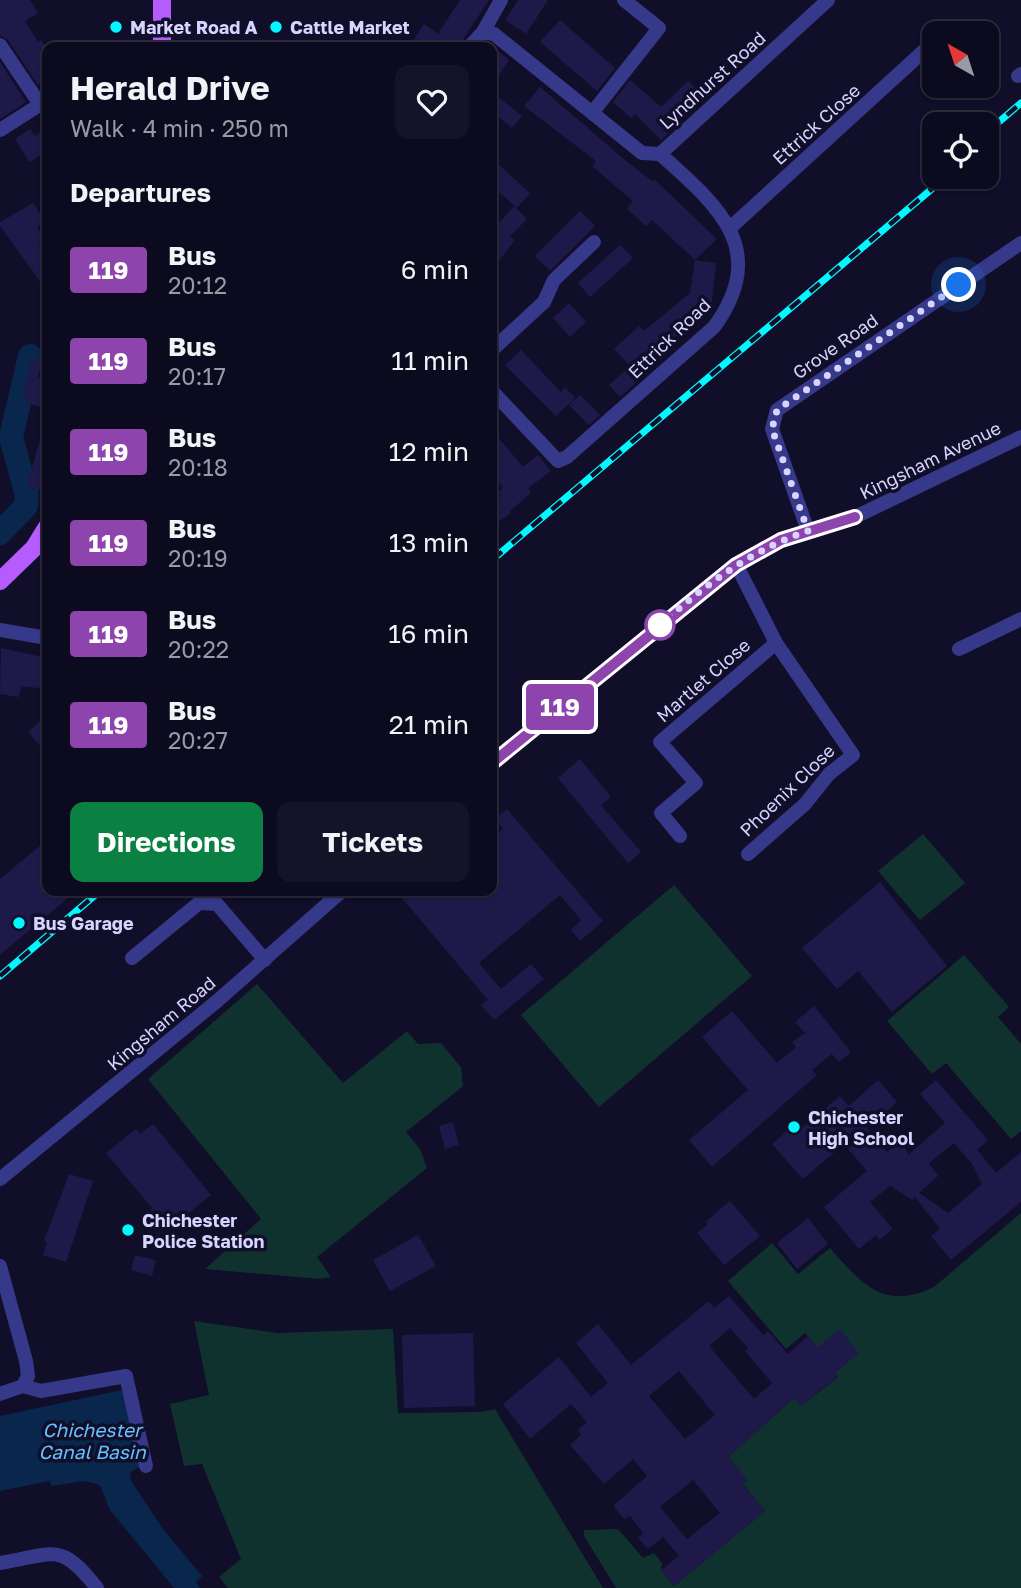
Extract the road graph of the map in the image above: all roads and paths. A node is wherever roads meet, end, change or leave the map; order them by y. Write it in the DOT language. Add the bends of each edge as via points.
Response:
graph roads {
  1 [pos="162,0"];
  2 [pos="500,0"];
  3 [pos="828,0"];
  4 [pos="624,1"];
  5 [pos="483,32"];
  6 [pos="162,42"];
  7 [pos="474,42"];
  8 [pos="0,45"];
  9 [pos="922,53"];
  10 [pos="42,99"];
  11 [pos="42,103"];
  12 [pos="592,113"];
  13 [pos="0,130"];
  14 [pos="660,153"];
  15 [pos="730,228"];
  16 [pos="594,242"];
  17 [pos="1021,243"];
  18 [pos="497,345"];
  19 [pos="497,396"];
  20 [pos="1021,437"];
  21 [pos="808,531"];
  22 [pos="42,535"];
  23 [pos="736,565"];
  24 [pos="0,581"];
  25 [pos="1021,619"];
  26 [pos="0,631"];
  27 [pos="42,637"];
  28 [pos="775,643"];
  29 [pos="959,649"];
  30 [pos="497,759"];
  31 [pos="680,836"];
  32 [pos="748,854"];
  33 [pos="336,896"];
  34 [pos="132,958"];
  35 [pos="265,960"];
  36 [pos="0,1180"];
  37 [pos="0,1266"];
  38 [pos="23,1386"];
  39 [pos="0,1394"];
  40 [pos="146,1466"];
  41 [pos="0,1563"];
  42 [pos="97,1588"];
  1 -- 6 [label="main road"];
  2 -- 5 [label="street"];
  3 -- 14 [label="street, Lyndhurst Road"];
  4 -- 12 [label="street" via="659,28"];
  5 -- 7 [label="street"];
  5 -- 12 [label="street, Lyndhurst Road" via="494,34"];
  8 -- 10 [label="street" via="35,97"];
  9 -- 15 [label="street, Ettrick Close"];
  11 -- 13 [label="street"];
  12 -- 14 [label="street, Lyndhurst Road" via="642,153"];
  14 -- 15 [label="street, Ettrick Road" via="706,195"];
  15 -- 19 [label="street, Ettrick Road" via="738,271 733,301 715,327 567,457 558,461"];
  16 -- 18 [label="street" via="554,280 544,302"];
  17 -- 21 [label="street, Grove Road" via="777,410 772,429"];
  20 -- 21 [label="street, Kingsham Avenue" via="855,517"];
  21 -- 23 [label="street"];
  22 -- 24 [label="main road"];
  23 -- 28 [label="street"];
  23 -- 30 [label="street"];
  25 -- 29 [label="street"];
  26 -- 27 [label="street"];
  28 -- 31 [label="street, Martlet Close" via="660,742 696,783 661,813"];
  28 -- 32 [label="street, Phoenix Close" via="853,755"];
  33 -- 35 [label="street, Kingsham Road"];
  34 -- 35 [label="street" via="199,902 217,904"];
  35 -- 36 [label="street, Kingsham Road"];
  37 -- 38 [label="street" via="26,1362 28,1376"];
  38 -- 39 [label="street"];
  38 -- 40 [label="street" via="41,1391 126,1376"];
  41 -- 42 [label="street" via="61,1554 73,1559"];
}
